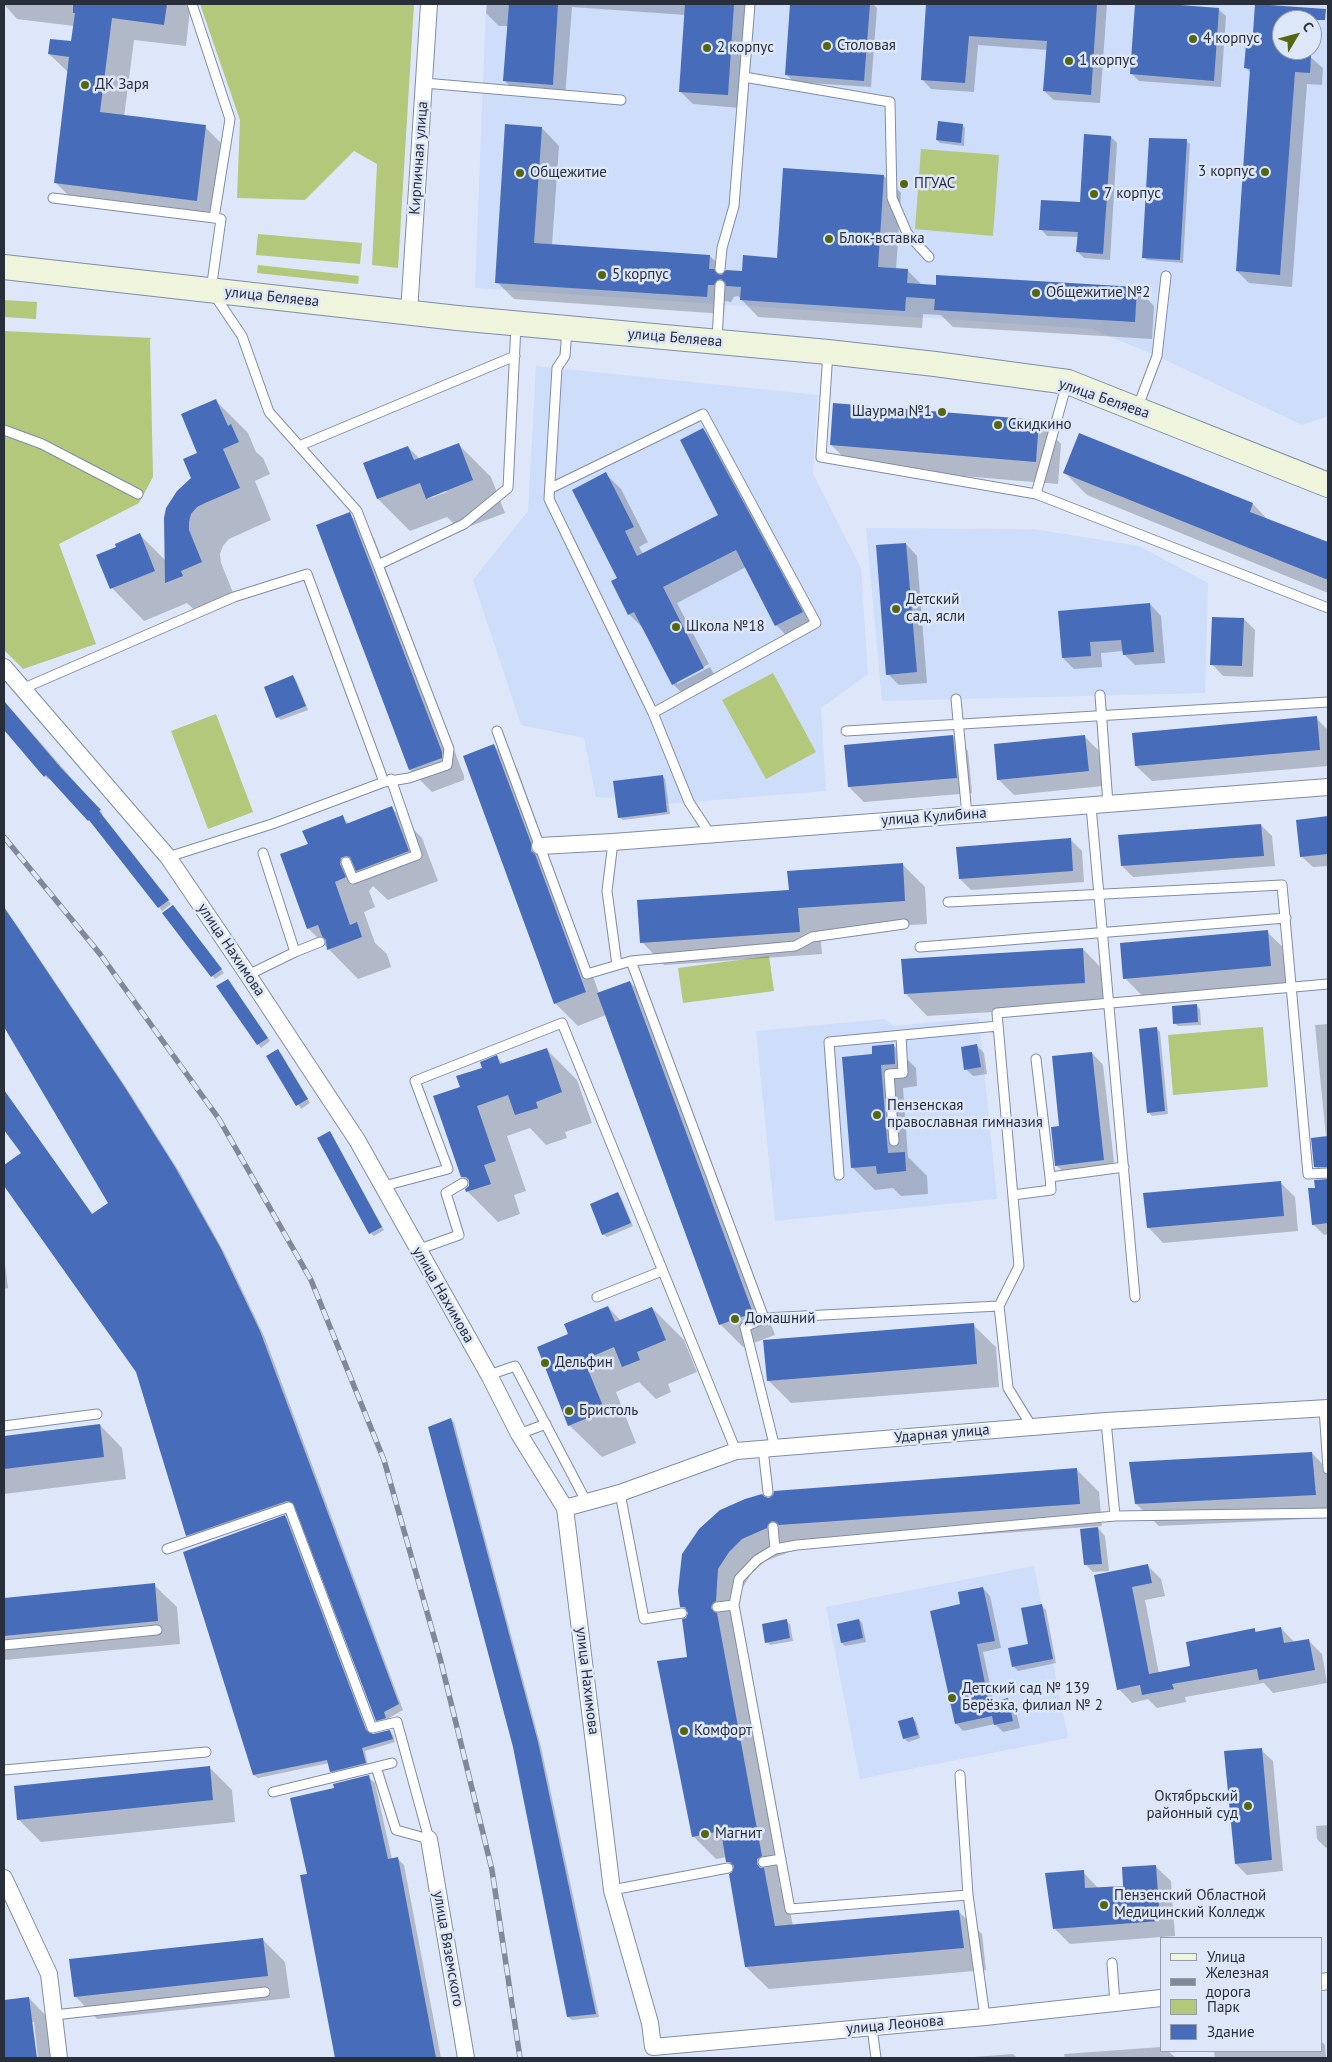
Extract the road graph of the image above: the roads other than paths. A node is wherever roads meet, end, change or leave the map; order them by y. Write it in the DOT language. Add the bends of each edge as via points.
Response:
graph roads {
  1 [pos="192,4"];
  2 [pos="429,4"];
  3 [pos="750,4"];
  4 [pos="744,76"];
  5 [pos="424,83"];
  6 [pos="621,100"];
  7 [pos="53,198"];
  8 [pos="214,218"];
  9 [pos="929,257"];
  10 [pos="7,265"];
  11 [pos="720,269"];
  12 [pos="1166,276"];
  13 [pos="720,285"];
  14 [pos="211,290"];
  15 [pos="409,312"];
  16 [pos="516,322"];
  17 [pos="568,328"];
  18 [pos="717,342"];
  19 [pos="828,352"];
  20 [pos="515,356"];
  21 [pos="1068,382"];
  22 [pos="1136,409"];
  23 [pos="4,430"];
  24 [pos="299,446"];
  25 [pos="1328,485"];
  26 [pos="551,488"];
  27 [pos="138,494"];
  28 [pos="1036,494"];
  29 [pos="378,565"];
  30 [pos="1328,608"];
  31 [pos="4,667"];
  32 [pos="22,689"];
  33 [pos="1100,695"];
  34 [pos="956,699"];
  35 [pos="1328,702"];
  36 [pos="653,713"];
  37 [pos="1101,716"];
  38 [pos="959,724"];
  39 [pos="846,731"];
  40 [pos="497,732"];
  41 [pos="387,781"];
  42 [pos="1328,787"];
  43 [pos="1108,804"];
  44 [pos="1091,806"];
  45 [pos="967,815"];
  46 [pos="710,834"];
  47 [pos="613,842"];
  48 [pos="540,846"];
  49 [pos="263,853"];
  50 [pos="168,857"];
  51 [pos="346,862"];
  52 [pos="1100,893"];
  53 [pos="948,902"];
  54 [pos="1286,918"];
  55 [pos="904,924"];
  56 [pos="1103,934"];
  57 [pos="320,942"];
  58 [pos="920,947"];
  59 [pos="295,952"];
  60 [pos="631,961"];
  61 [pos="617,965"];
  62 [pos="248,975"];
  63 [pos="1328,984"];
  64 [pos="1293,987"];
  65 [pos="1108,1003"];
  66 [pos="998,1026"];
  67 [pos="900,1036"];
  68 [pos="1036,1059"];
  69 [pos="894,1140"];
  70 [pos="1124,1167"];
  71 [pos="1328,1173"];
  72 [pos="838,1175"];
  73 [pos="1050,1177"];
  74 [pos="463,1183"];
  75 [pos="384,1186"];
  76 [pos="1013,1195"];
  77 [pos="417,1250"];
  78 [pos="662,1271"];
  79 [pos="597,1296"];
  80 [pos="1135,1297"];
  81 [pos="999,1306"];
  82 [pos="764,1318"];
  83 [pos="488,1375"];
  84 [pos="1326,1408"];
  85 [pos="97,1414"];
  86 [pos="1106,1421"];
  87 [pos="546,1424"];
  88 [pos="4,1426"];
  89 [pos="1032,1427"];
  90 [pos="519,1434"];
  91 [pos="769,1448"];
  92 [pos="736,1451"];
  93 [pos="1328,1469"];
  94 [pos="768,1492"];
  95 [pos="620,1493"];
  96 [pos="587,1503"];
  97 [pos="565,1508"];
  98 [pos="1328,1513"];
  99 [pos="1115,1516"];
  100 [pos="773,1526"];
  101 [pos="167,1549"];
  102 [pos="775,1549"];
  103 [pos="734,1605"];
  104 [pos="717,1607"];
  105 [pos="682,1613"];
  106 [pos="157,1630"];
  107 [pos="4,1645"];
  108 [pos="206,1752"];
  109 [pos="392,1762"];
  110 [pos="376,1767"];
  111 [pos="4,1770"];
  112 [pos="960,1775"];
  113 [pos="273,1792"];
  114 [pos="429,1839"];
  115 [pos="781,1859"];
  116 [pos="763,1862"];
  117 [pos="728,1868"];
  118 [pos="4,1878"];
  119 [pos="612,1890"];
  120 [pos="968,1895"];
  121 [pos="1112,1963"];
  122 [pos="265,1992"];
  123 [pos="1160,1998"];
  124 [pos="1115,2003"];
  125 [pos="54,2015"];
  126 [pos="985,2017"];
  127 [pos="650,2023"];
  128 [pos="872,2028"];
  129 [pos="653,2053"];
  130 [pos="59,2058"];
  131 [pos="466,2058"];
  132 [pos="876,2058"];
  1 -- 8 [label="lane" via="230,119"];
  2 -- 5 [label="street, Кирпичная улица"];
  3 -- 4 [label="lane"];
  4 -- 9 [label="lane" via="890,102 892,198 907,233"];
  4 -- 11 [label="lane" via="734,206 722,248"];
  5 -- 6 [label="lane"];
  5 -- 15 [label="street, Кирпичная улица"];
  7 -- 8 [label="lane"];
  8 -- 14 [label="lane" via="221,219"];
  10 -- 14 [label="main road, улица Беляева"];
  12 -- 22 [label="lane" via="1157,356"];
  13 -- 18 [label="lane"];
  14 -- 15 [label="main road, улица Беляева"];
  14 -- 24 [label="lane" via="242,336 269,412"];
  15 -- 16 [label="main road, улица Беляева"];
  16 -- 17 [label="main road, улица Беляева"];
  16 -- 20 [label="lane"];
  17 -- 18 [label="main road, улица Беляева"];
  17 -- 26 [label="lane" via="565,356 557,368"];
  18 -- 19 [label="main road, улица Беляева"];
  19 -- 21 [label="main road, улица Беляева"];
  19 -- 28 [label="lane" via="821,457"];
  20 -- 24 [label="lane"];
  20 -- 29 [label="lane" via="508,488 464,524"];
  21 -- 22 [label="main road, улица Беляева"];
  21 -- 28 [label="lane"];
  22 -- 25 [label="main road, улица Беляева"];
  23 -- 27 [label="lane" via="42,444"];
  24 -- 29 [label="lane" via="357,511"];
  26 -- 36 [label="lane" via="550,499"];
  26 -- 36 [label="lane" via="703,414 816,623"];
  28 -- 30 [label="lane"];
  29 -- 41 [label="lane" via="449,749 447,765 409,778"];
  31 -- 32 [label="street, улица Нахимова"];
  32 -- 41 [label="lane" via="234,597 307,574"];
  32 -- 50 [label="street, улица Нахимова"];
  33 -- 37 [label="lane"];
  34 -- 38 [label="lane"];
  35 -- 37 [label="lane"];
  36 -- 46 [label="lane" via="690,802"];
  37 -- 38 [label="lane"];
  37 -- 43 [label="lane"];
  38 -- 39 [label="lane"];
  38 -- 45 [label="lane"];
  40 -- 48 [label="lane"];
  41 -- 50 [label="lane" via="272,824"];
  41 -- 51 [label="lane" via="417,855 353,880"];
  42 -- 43 [label="street, улица Кулибина"];
  43 -- 44 [label="street, улица Кулибина"];
  44 -- 45 [label="street, улица Кулибина"];
  44 -- 52 [label="lane"];
  45 -- 46 [label="street, улица Кулибина"];
  46 -- 47 [label="street, улица Кулибина"];
  47 -- 48 [label="street, улица Кулибина"];
  47 -- 61 [label="lane" via="606,891"];
  48 -- 61 [label="lane" via="587,974"];
  49 -- 59 [label="lane"];
  50 -- 62 [label="street, улица Нахимова"];
  52 -- 53 [label="lane"];
  52 -- 54 [label="lane" via="1282,885"];
  52 -- 56 [label="lane"];
  54 -- 56 [label="lane"];
  54 -- 64 [label="lane"];
  55 -- 60 [label="lane" via="812,936 795,946"];
  56 -- 58 [label="lane"];
  56 -- 65 [label="lane"];
  57 -- 59 [label="lane"];
  59 -- 62 [label="lane"];
  60 -- 61 [label="lane"];
  60 -- 82 [label="lane"];
  62 -- 75 [label="street, улица Нахимова"];
  63 -- 64 [label="lane"];
  64 -- 65 [label="lane"];
  64 -- 71 [label="lane" via="1308,1174"];
  65 -- 66 [label="lane" via="997,1013"];
  65 -- 70 [label="lane"];
  66 -- 67 [label="lane"];
  66 -- 76 [label="lane"];
  67 -- 69 [label="lane" via="903,1073 889,1074"];
  67 -- 72 [label="lane" via="829,1042"];
  68 -- 73 [label="lane"];
  70 -- 73 [label="lane"];
  70 -- 80 [label="lane"];
  73 -- 76 [label="lane" via="1051,1190"];
  74 -- 77 [label="lane" via="446,1193 459,1235"];
  75 -- 77 [label="street, улица Нахимова"];
  75 -- 78 [label="lane" via="448,1169 415,1081 562,1023"];
  76 -- 81 [label="lane" via="1019,1266"];
  77 -- 83 [label="street, улица Нахимова"];
  78 -- 79 [label="lane"];
  78 -- 92 [label="lane"];
  81 -- 82 [label="lane"];
  81 -- 89 [label="lane" via="1008,1388"];
  82 -- 91 [label="lane" via="745,1327"];
  83 -- 87 [label="lane" via="515,1366"];
  83 -- 90 [label="street, улица Нахимова"];
  84 -- 86 [label="street, Ударная улица"];
  84 -- 93 [label="lane"];
  85 -- 88 [label="lane"];
  86 -- 89 [label="street, Ударная улица"];
  86 -- 99 [label="lane"];
  87 -- 90 [label="lane"];
  87 -- 96 [label="lane"];
  89 -- 91 [label="street, Ударная улица"];
  90 -- 97 [label="street, улица Нахимова"];
  91 -- 92 [label="street, Ударная улица"];
  91 -- 94 [label="lane"];
  92 -- 95 [label="street, Ударная улица"];
  95 -- 96 [label="street, Ударная улица"];
  95 -- 105 [label="lane" via="644,1619"];
  96 -- 97 [label="street, Ударная улица"];
  97 -- 119 [label="street, улица Нахимова"];
  98 -- 99 [label="lane"];
  99 -- 102 [label="lane"];
  100 -- 102 [label="lane"];
  101 -- 114 [label="lane" via="290,1507 372,1728 397,1722"];
  102 -- 103 [label="lane" via="739,1579"];
  103 -- 104 [label="lane"];
  103 -- 115 [label="lane"];
  106 -- 107 [label="lane"];
  108 -- 111 [label="lane"];
  109 -- 110 [label="lane"];
  110 -- 113 [label="lane"];
  110 -- 114 [label="lane" via="396,1830"];
  112 -- 120 [label="lane"];
  114 -- 131 [label="street, улица Вяземского"];
  115 -- 116 [label="lane"];
  115 -- 120 [label="lane" via="790,1909"];
  117 -- 119 [label="lane"];
  118 -- 125 [label="street" via="48,1974"];
  119 -- 127 [label="street, улица Нахимова"];
  120 -- 126 [label="lane"];
  121 -- 124 [label="lane"];
  122 -- 125 [label="lane"];
  123 -- 124 [label="street, улица Леонова"];
  124 -- 126 [label="street, улица Леонова"];
  125 -- 130 [label="street"];
  126 -- 128 [label="street, улица Леонова"];
  127 -- 129 [label="street, улица Леонова"];
  128 -- 129 [label="street, улица Леонова"];
  128 -- 132 [label="lane"];
}
